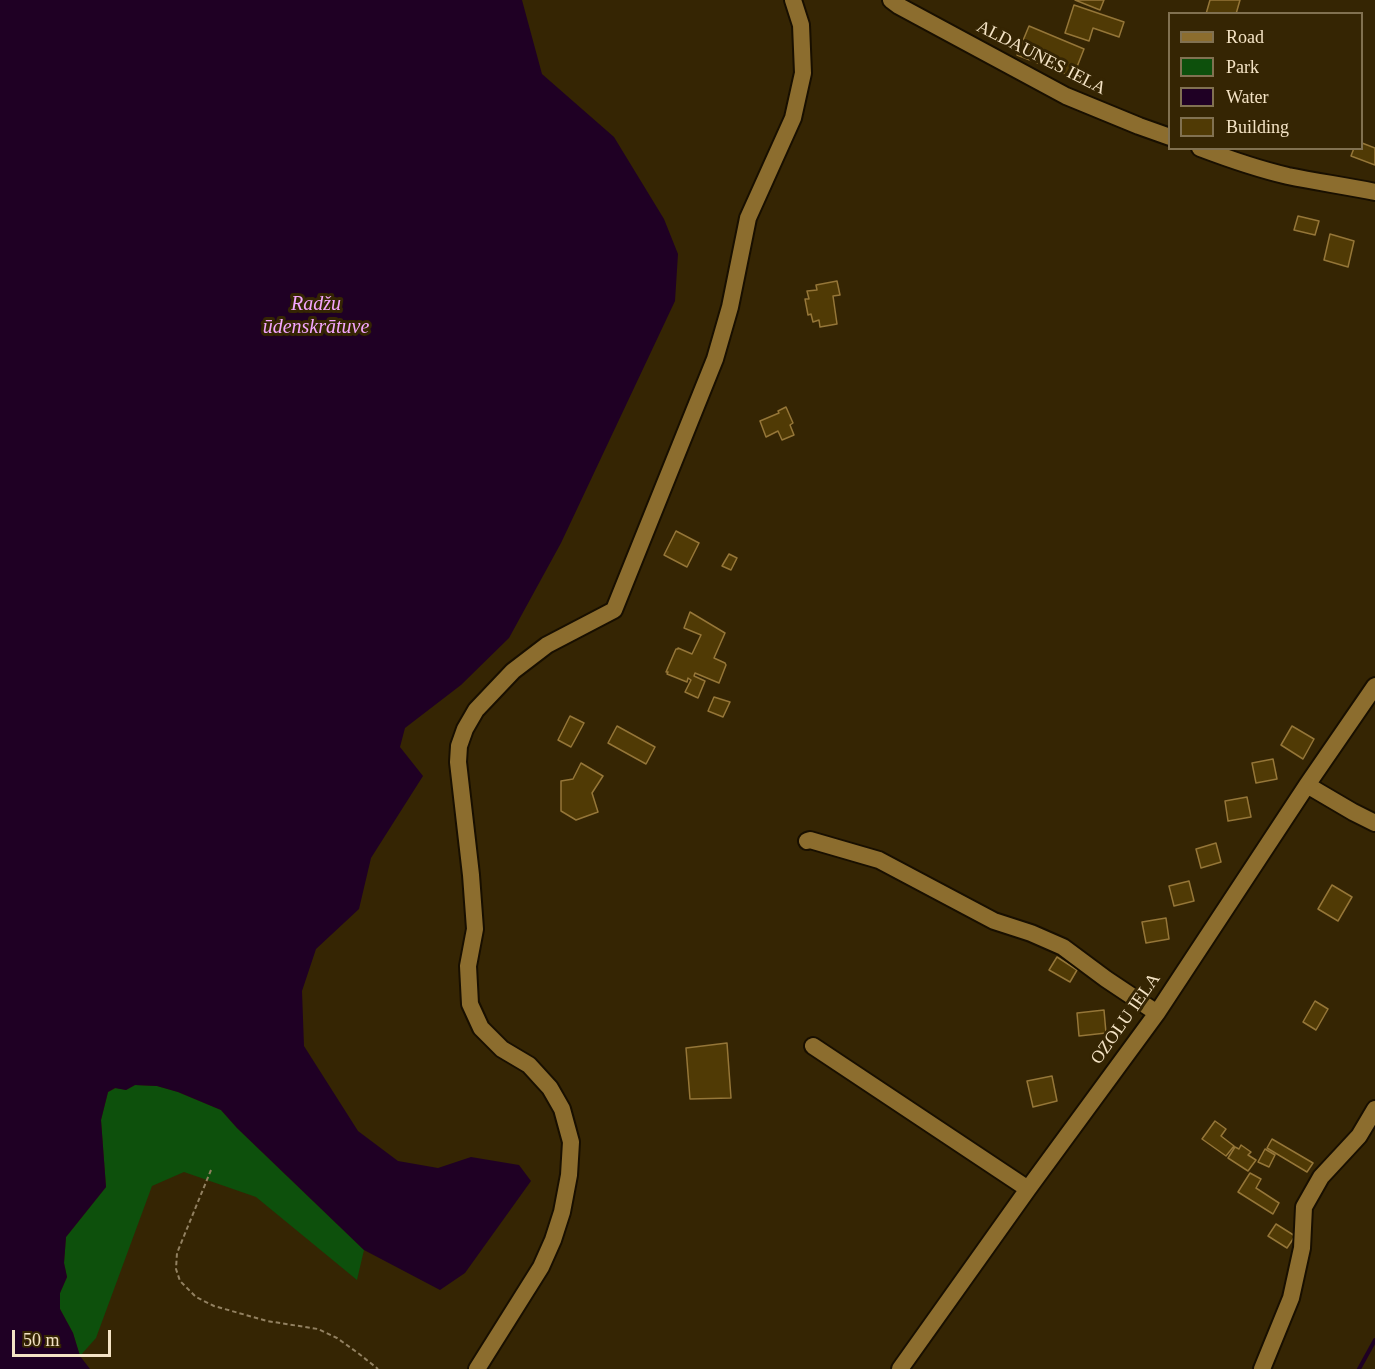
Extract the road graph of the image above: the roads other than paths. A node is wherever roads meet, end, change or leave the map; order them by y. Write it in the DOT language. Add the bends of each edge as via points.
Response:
graph roads {
  1 [pos="793,0"];
  2 [pos="895,3"];
  3 [pos="1168,136"];
  4 [pos="1205,150"];
  5 [pos="1375,192"];
  6 [pos="1375,686"];
  7 [pos="1307,784"];
  8 [pos="1375,823"];
  9 [pos="807,841"];
  10 [pos="1157,1013"];
  11 [pos="813,1046"];
  12 [pos="1375,1109"];
  13 [pos="1028,1189"];
  14 [pos="477,1369"];
  15 [pos="900,1369"];
  16 [pos="1262,1369"];
  1 -- 14 [label="street" via="801,25 803,73 793,118 748,218 715,359 614,610 548,645 513,671 476,710 459,746 475,929 468,966 470,1004 481,1028 502,1049 529,1065 550,1088 562,1110 571,1142 569,1175 553,1240 541,1267"];
  2 -- 3 [label="street, ALDAUNES IELA" via="1066,96"];
  4 -- 5 [label="street" via="1289,176"];
  6 -- 7 [label="street, OZOLU IELA"];
  7 -- 8 [label="street"];
  7 -- 10 [label="street, OZOLU IELA"];
  9 -- 10 [label="street" via="879,860 994,921 1063,947"];
  10 -- 13 [label="street, OZOLU IELA"];
  11 -- 13 [label="street"];
  12 -- 16 [label="street" via="1359,1136 1321,1177 1304,1207 1302,1248 1291,1298"];
  13 -- 15 [label="street, OZOLU IELA"];
}
